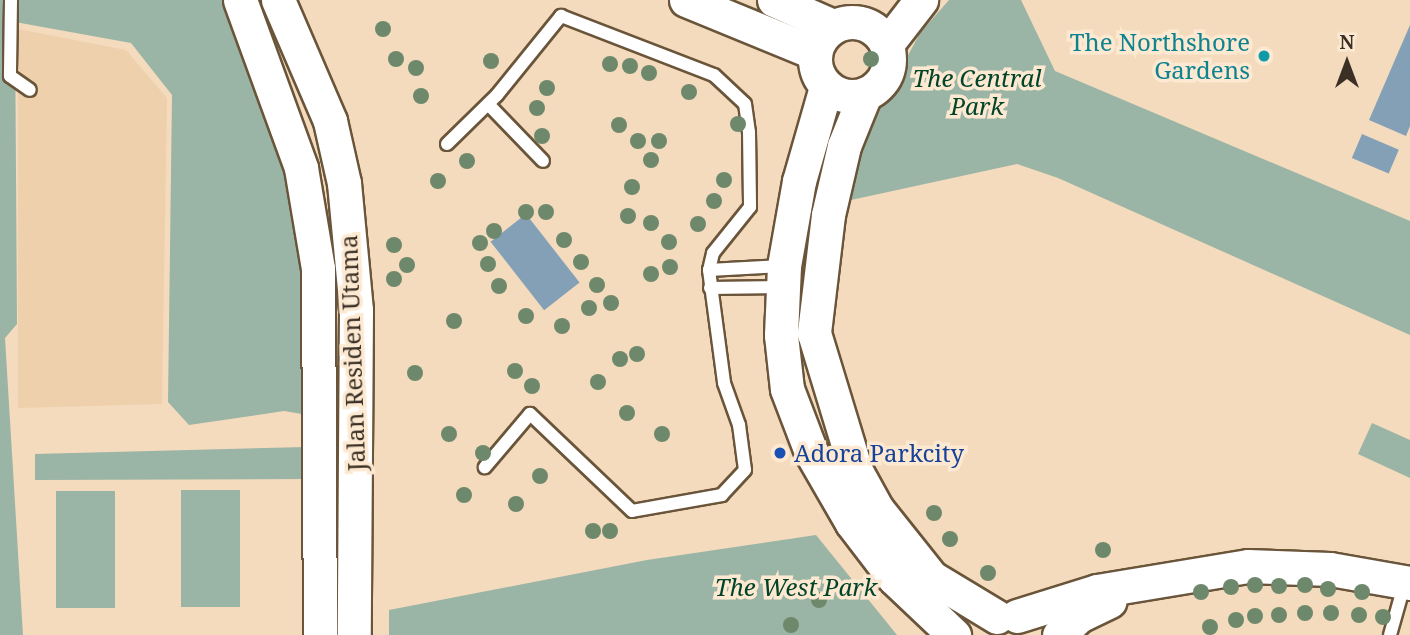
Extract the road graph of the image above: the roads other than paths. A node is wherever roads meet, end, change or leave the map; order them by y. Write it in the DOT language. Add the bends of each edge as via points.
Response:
graph roads {
  1 [pos="11,0"];
  2 [pos="240,0"];
  3 [pos="278,0"];
  4 [pos="686,0"];
  5 [pos="922,0"];
  6 [pos="784,2"];
  7 [pos="839,25"];
  8 [pos="887,44"];
  9 [pos="826,87"];
  10 [pos="30,90"];
  11 [pos="865,94"];
  12 [pos="488,104"];
  13 [pos="447,144"];
  14 [pos="543,161"];
  15 [pos="709,270"];
  16 [pos="783,276"];
  17 [pos="710,288"];
  18 [pos="485,467"];
  19 [pos="337,501"];
  20 [pos="1408,582"];
  21 [pos="1143,583"];
  22 [pos="1008,626"];
  23 [pos="320,635"];
  24 [pos="355,635"];
  25 [pos="954,635"];
  26 [pos="1059,635"];
  27 [pos="1390,635"];
  1 -- 10 [label="lane" via="9,76"];
  2 -- 19 [label="street, Jalan Residen Utama" via="302,168 318,269"];
  3 -- 19 [label="street, Jalan Residen Utama" via="330,121 344,183 356,310"];
  4 -- 7 [label="street"];
  5 -- 8 [label="street"];
  6 -- 7 [label="street"];
  7 -- 8 [label="street" via="869,25"];
  7 -- 9 [label="street" via="814,65"];
  8 -- 11 [label="street" via="889,68 876,88"];
  9 -- 11 [label="street" via="845,96"];
  9 -- 16 [label="street" via="799,181"];
  11 -- 22 [label="street" via="844,146 828,215 814,333 856,471 877,509 931,577"];
  12 -- 13 [label="lane"];
  12 -- 14 [label="lane"];
  12 -- 15 [label="lane" via="561,16 714,75 745,104 753,193 746,217 713,253"];
  15 -- 16 [label="lane"];
  15 -- 17 [label="lane"];
  16 -- 17 [label="lane"];
  16 -- 25 [label="street" via="781,335 787,389 819,470 894,578"];
  17 -- 18 [label="lane" via="724,383 745,470 722,495 632,511 530,414"];
  19 -- 23 [label="street, Jalan Residen Utama"];
  19 -- 24 [label="street, Jalan Residen Utama"];
  20 -- 21 [label="street" via="1330,569 1248,566"];
  20 -- 27 [label="lane"];
  21 -- 22 [label="street" via="1097,590"];
  21 -- 26 [label="street" via="1079,616"];
}
